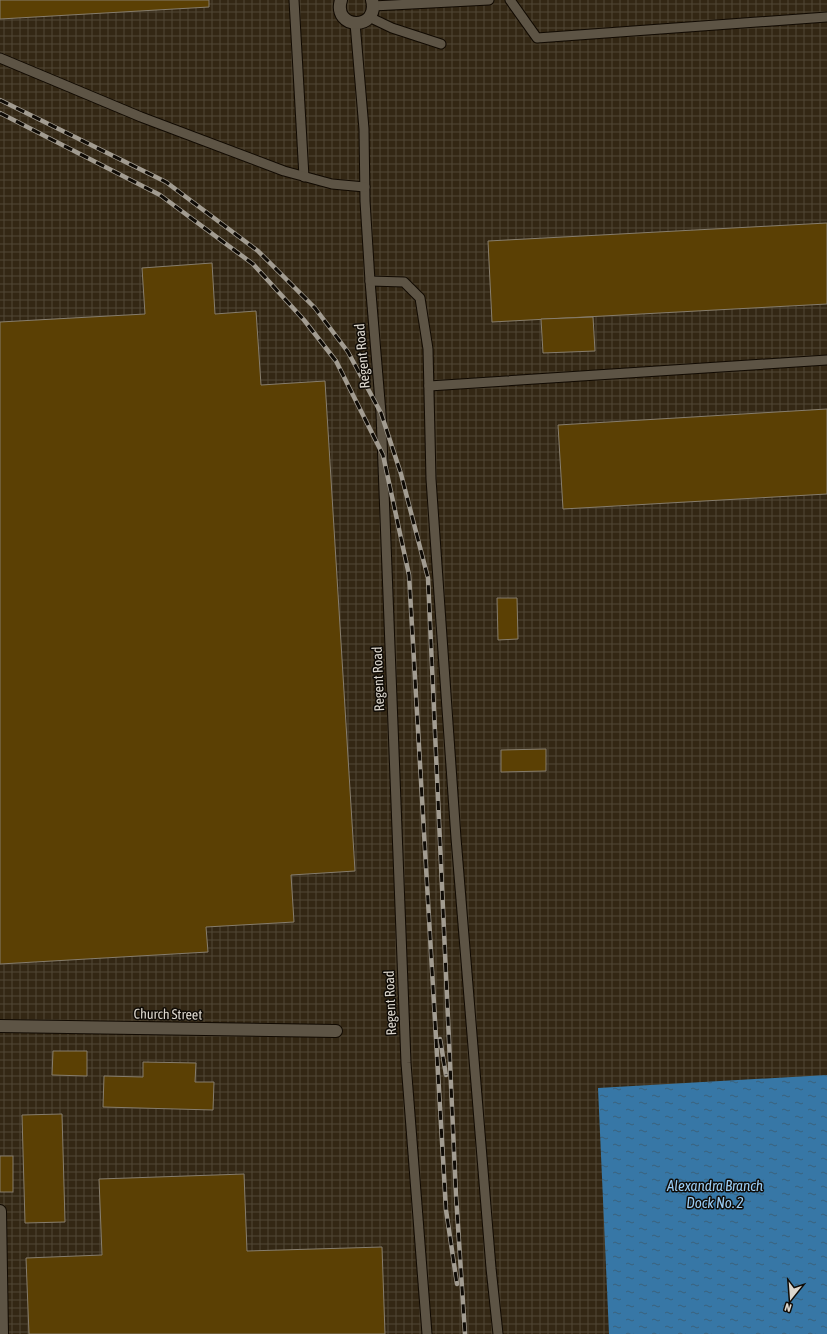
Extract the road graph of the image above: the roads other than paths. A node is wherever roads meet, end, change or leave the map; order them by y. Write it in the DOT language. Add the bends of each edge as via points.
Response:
graph roads {
  1 [pos="294,0"];
  2 [pos="342,0"];
  3 [pos="489,0"];
  4 [pos="510,0"];
  5 [pos="371,8"];
  6 [pos="827,17"];
  7 [pos="355,23"];
  8 [pos="441,44"];
  9 [pos="0,58"];
  10 [pos="304,176"];
  11 [pos="365,187"];
  12 [pos="370,281"];
  13 [pos="827,360"];
  14 [pos="428,386"];
  15 [pos="0,1026"];
  16 [pos="336,1031"];
  17 [pos="0,1211"];
  18 [pos="2,1334"];
  19 [pos="427,1334"];
  20 [pos="498,1334"];
  1 -- 10 [label="lane"];
  2 -- 7 [label="street" via="342,14 345,19"];
  3 -- 5 [label="lane"];
  4 -- 6 [label="lane" via="537,38"];
  5 -- 7 [label="street" via="365,21"];
  5 -- 8 [label="lane" via="392,28"];
  7 -- 11 [label="lane, Regent Road" via="364,129"];
  9 -- 10 [label="lane" via="141,117 284,171"];
  10 -- 11 [label="lane" via="332,184"];
  11 -- 12 [label="lane, Regent Road"];
  12 -- 14 [label="lane" via="404,282 420,298 428,349"];
  12 -- 19 [label="lane, Regent Road" via="381,420 406,1063"];
  13 -- 14 [label="lane"];
  14 -- 20 [label="lane" via="431,479 456,838"];
  15 -- 16 [label="street, Church Street"];
  17 -- 18 [label="street"];
}
